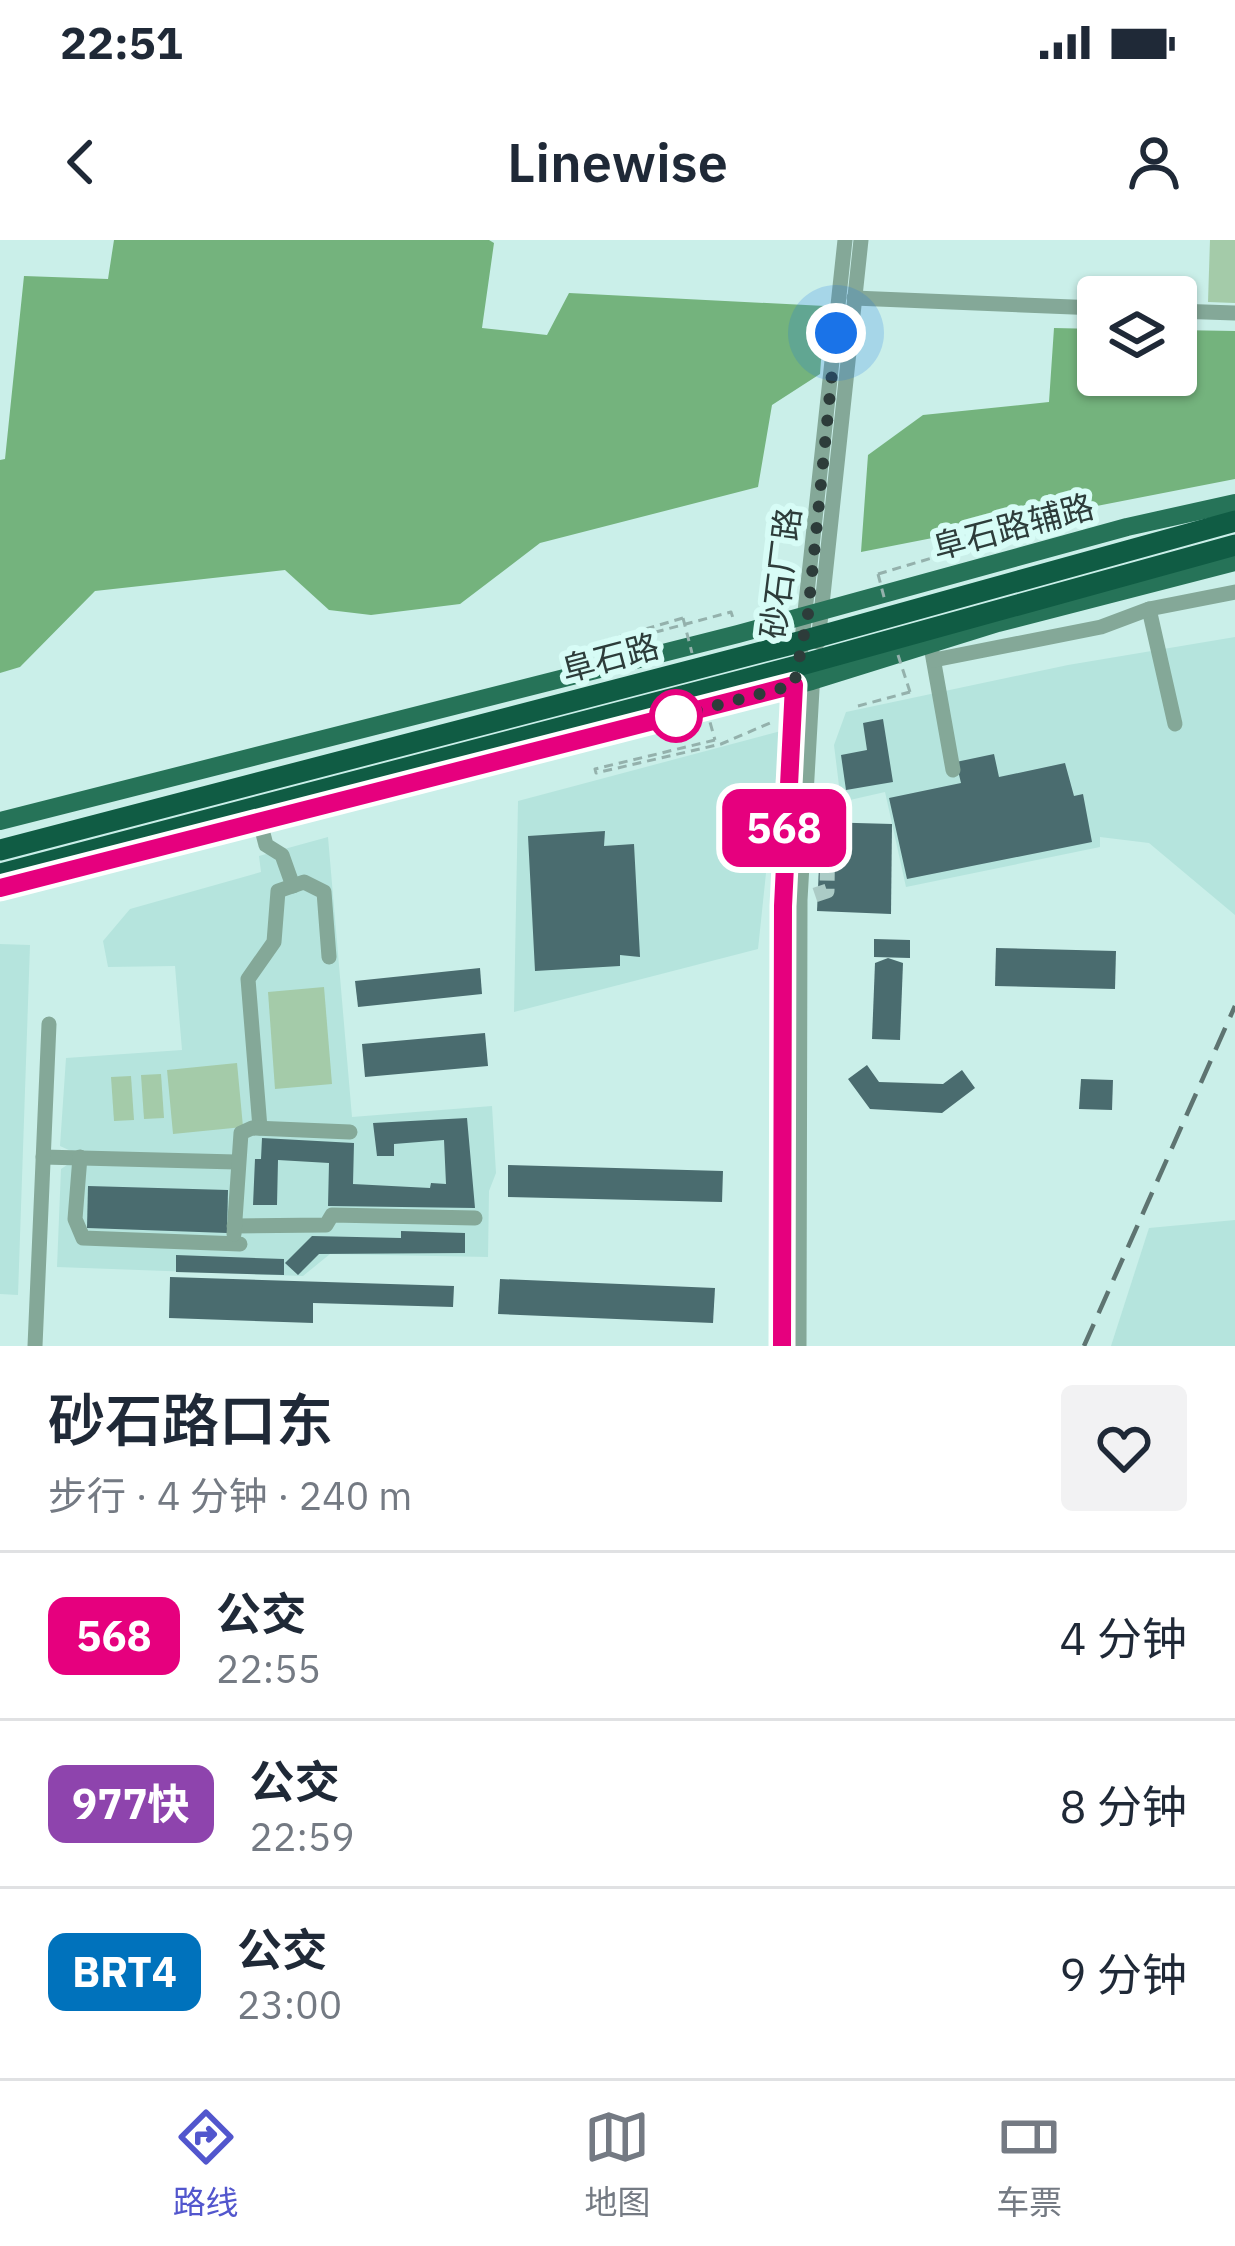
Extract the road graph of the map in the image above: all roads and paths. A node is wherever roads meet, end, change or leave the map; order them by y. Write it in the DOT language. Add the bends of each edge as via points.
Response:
graph roads {
  1 [pos="845,240"];
  2 [pos="861,240"];
  3 [pos="854,298"];
  4 [pos="1077,307"];
  5 [pos="1197,312"];
  6 [pos="1235,313"];
  7 [pos="1235,503"];
  8 [pos="1235,521"];
  9 [pos="1235,545"];
  10 [pos="932,558"];
  11 [pos="1235,562"];
  12 [pos="1235,592"];
  13 [pos="867,607"];
  14 [pos="1149,609"];
  15 [pos="815,611"];
  16 [pos="731,612"];
  17 [pos="932,652"];
  18 [pos="692,653"];
  19 [pos="881,660"];
  20 [pos="803,683"];
  21 [pos="858,706"];
  22 [pos="706,707"];
  23 [pos="770,723"];
  24 [pos="1175,724"];
  25 [pos="953,770"];
  26 [pos="802,810"];
  27 [pos="828,819"];
  28 [pos="0,821"];
  29 [pos="260,822"];
  30 [pos="0,850"];
  31 [pos="0,874"];
  32 [pos="293,886"];
  33 [pos="0,888"];
  34 [pos="329,957"];
  35 [pos="49,1024"];
  36 [pos="260,1128"];
  37 [pos="350,1132"];
  38 [pos="43,1157"];
  39 [pos="80,1157"];
  40 [pos="236,1162"];
  41 [pos="475,1218"];
  42 [pos="236,1238"];
  43 [pos="34,1346"];
  44 [pos="782,1346"];
  45 [pos="799,1346"];
  1 -- 15 [label="street, 砂石厂路"];
  2 -- 3 [label="street, 砂石厂路"];
  3 -- 4 [label="street"];
  3 -- 15 [label="street, 砂石厂路"];
  5 -- 6 [label="street"];
  7 -- 15 [label="main road, 阜石路辅路"];
  8 -- 30 [label="highway, 阜石路, bridge"];
  9 -- 31 [label="highway, 阜石路, bridge"];
  10 -- 13 [label="path, bridge" via="878,574 886,602"];
  11 -- 17 [label="main road"];
  12 -- 14 [label="street"];
  14 -- 17 [label="street" via="1101,627"];
  14 -- 24 [label="street"];
  15 -- 20 [label="street, 砂石厂路"];
  15 -- 28 [label="main road, 阜石路"];
  16 -- 18 [label="path, bridge" via="592,649 591,644 683,618"];
  17 -- 20 [label="main road"];
  17 -- 25 [label="street"];
  19 -- 21 [label="path, bridge" via="899,655 910,692"];
  20 -- 26 [label="street, 砂石厂路"];
  20 -- 29 [label="main road"];
  20 -- 44 [label="street, 砂石厂路" via="783,906"];
  22 -- 23 [label="path, bridge" via="715,740 596,773 721,744"];
  26 -- 27 [label="street" via="818,809"];
  26 -- 45 [label="street, 砂石厂路"];
  29 -- 32 [label="street"];
  29 -- 33 [label="main road"];
  32 -- 34 [label="street" via="304,882 324,892"];
  32 -- 36 [label="street" via="278,891 274,941 248,979"];
  35 -- 38 [label="street"];
  36 -- 37 [label="street"];
  36 -- 40 [label="street" via="241,1133"];
  38 -- 39 [label="street"];
  38 -- 43 [label="street"];
  39 -- 40 [label="street"];
  39 -- 42 [label="street" via="75,1220 83,1238"];
  40 -- 42 [label="street"];
  41 -- 42 [label="street" via="332,1215 326,1225"];
}
